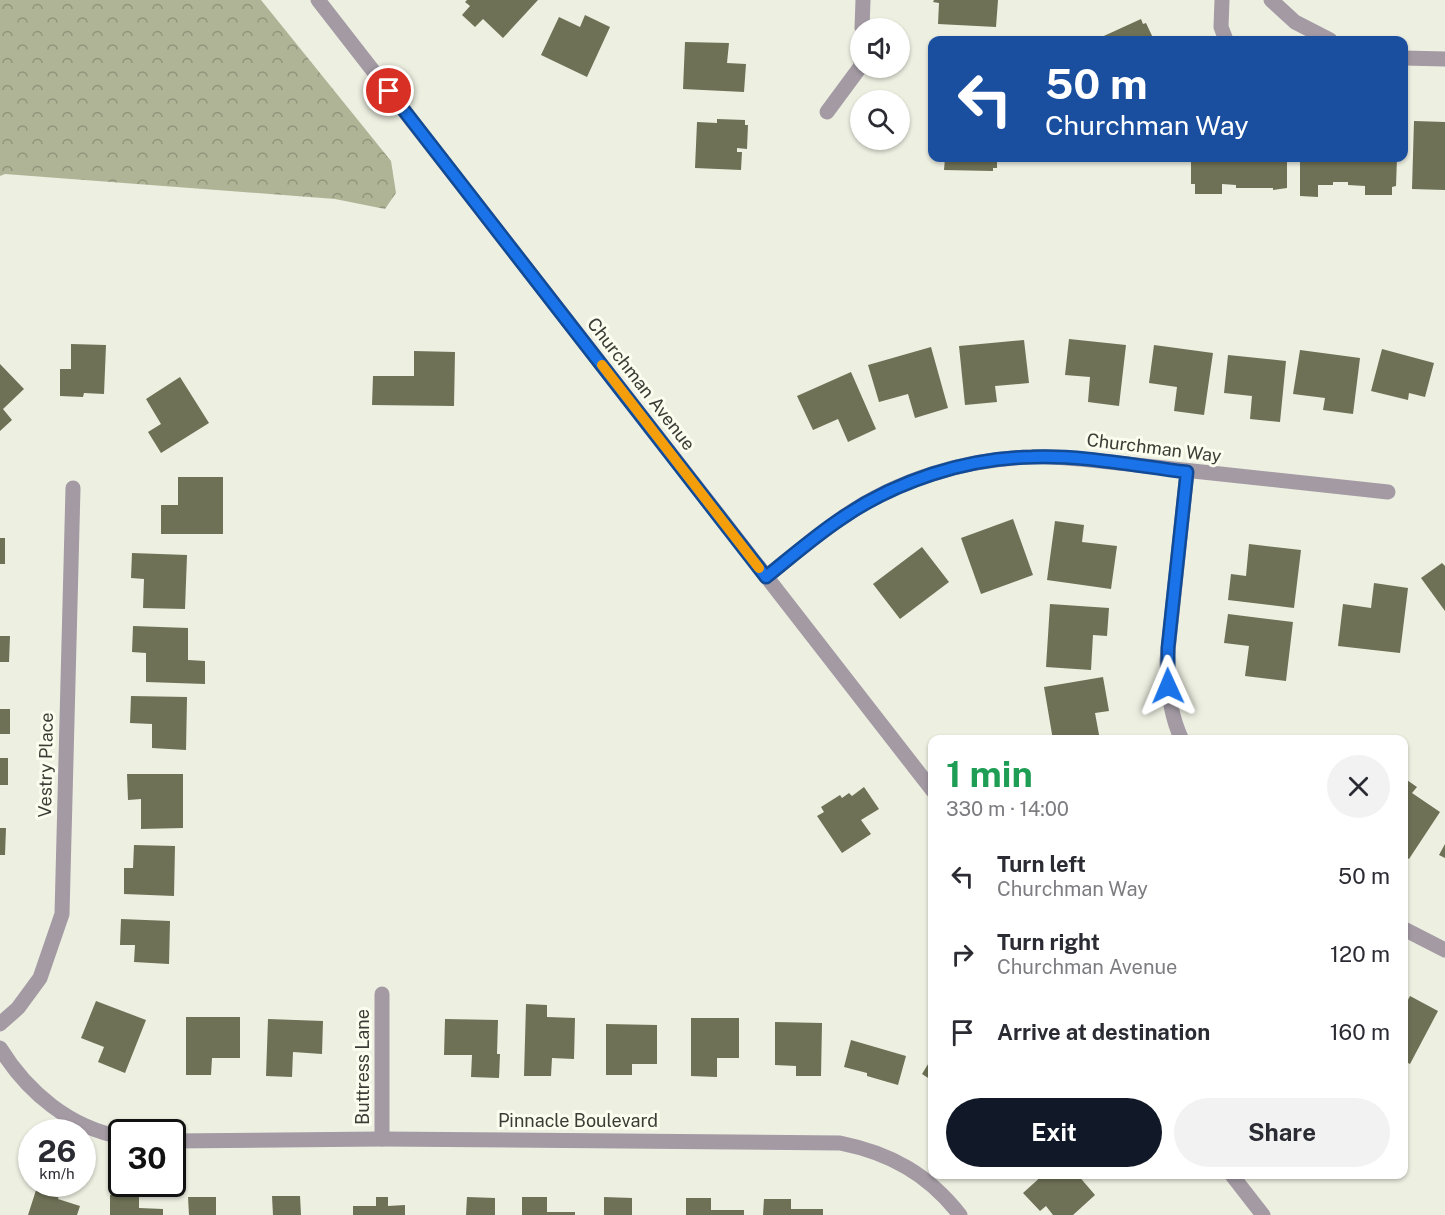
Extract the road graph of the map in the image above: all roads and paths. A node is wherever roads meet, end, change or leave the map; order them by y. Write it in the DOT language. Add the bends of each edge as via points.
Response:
graph roads {
  1 [pos="318,0"];
  2 [pos="863,0"];
  3 [pos="1222,0"];
  4 [pos="1273,2"];
  5 [pos="862,18"];
  6 [pos="1224,36"];
  7 [pos="1321,36"];
  8 [pos="1408,58"];
  9 [pos="1445,59"];
  10 [pos="852,78"];
  11 [pos="826,112"];
  12 [pos="1187,472"];
  13 [pos="73,488"];
  14 [pos="1388,492"];
  15 [pos="766,577"];
  16 [pos="1180,735"];
  17 [pos="928,785"];
  18 [pos="1408,931"];
  19 [pos="1445,950"];
  20 [pos="382,994"];
  21 [pos="0,1024"];
  22 [pos="0,1048"];
  23 [pos="108,1133"];
  24 [pos="382,1139"];
  25 [pos="186,1141"];
  26 [pos="1236,1179"];
  27 [pos="960,1215"];
  28 [pos="1263,1215"];
  1 -- 15 [label="street, Churchman Avenue"];
  2 -- 5 [label="street"];
  3 -- 6 [label="street"];
  4 -- 7 [label="street" via="1295,22"];
  8 -- 9 [label="street"];
  10 -- 11 [label="street"];
  12 -- 14 [label="street, Churchman Way"];
  12 -- 15 [label="street, Churchman Way" via="1031,457 957,467 864,504"];
  12 -- 16 [label="street" via="1167,660 1172,709"];
  13 -- 21 [label="street, Vestry Place" via="62,914 40,978 18,1008"];
  15 -- 17 [label="street, Churchman Avenue"];
  18 -- 19 [label="street"];
  20 -- 24 [label="street, Buttress Lane"];
  22 -- 23 [label="street" via="24,1082 52,1107 80,1124"];
  24 -- 25 [label="street, Pinnacle Boulevard"];
  24 -- 27 [label="street, Pinnacle Boulevard" via="840,1143 861,1147 904,1165 939,1190"];
  26 -- 28 [label="street"];
}
